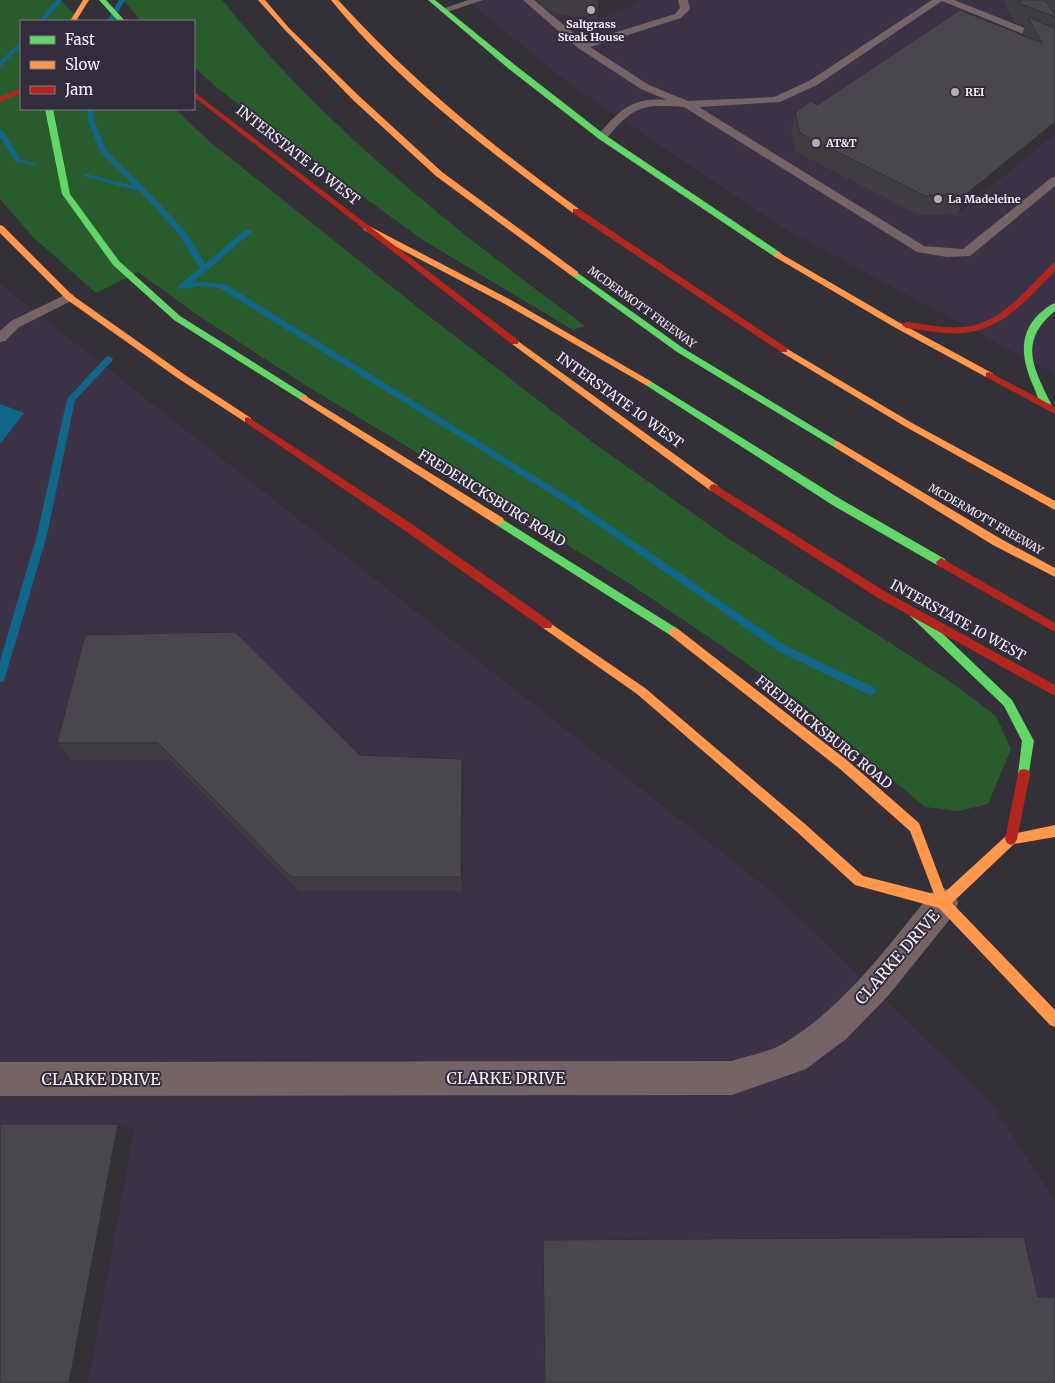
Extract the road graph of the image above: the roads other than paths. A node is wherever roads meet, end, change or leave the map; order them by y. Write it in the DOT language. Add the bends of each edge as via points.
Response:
graph roads {
  1 [pos="86,0"];
  2 [pos="102,0"];
  3 [pos="260,0"];
  4 [pos="334,0"];
  5 [pos="433,0"];
  6 [pos="478,0"];
  7 [pos="528,0"];
  8 [pos="684,0"];
  9 [pos="938,0"];
  10 [pos="946,0"];
  11 [pos="444,10"];
  12 [pos="74,20"];
  13 [pos="121,20"];
  14 [pos="1055,44"];
  15 [pos="582,46"];
  16 [pos="20,90"];
  17 [pos="195,95"];
  18 [pos="0,100"];
  19 [pos="687,104"];
  20 [pos="49,110"];
  21 [pos="602,138"];
  22 [pos="1055,180"];
  23 [pos="0,228"];
  24 [pos="367,228"];
  25 [pos="1055,266"];
  26 [pos="69,297"];
  27 [pos="1055,306"];
  28 [pos="897,325"];
  29 [pos="0,338"];
  30 [pos="1051,408"];
  31 [pos="1055,506"];
  32 [pos="1055,574"];
  33 [pos="914,613"];
  34 [pos="1055,628"];
  35 [pos="1055,691"];
  36 [pos="1055,831"];
  37 [pos="1011,839"];
  38 [pos="943,903"];
  39 [pos="1055,1020"];
  40 [pos="0,1079"];
  1 -- 12 [label="main road"];
  2 -- 13 [label="main road"];
  3 -- 32 [label="main road, MCDERMOTT FREEWAY" via="356,98 439,174 680,350"];
  4 -- 31 [label="main road" via="358,29 433,102 558,199 725,314 886,413"];
  5 -- 11 [label="main road"];
  6 -- 11 [label="lane"];
  7 -- 15 [label="lane"];
  8 -- 15 [label="lane" via="685,9 678,16"];
  9 -- 19 [label="lane" via="813,83 776,100"];
  10 -- 14 [label="lane"];
  11 -- 21 [label="main road"];
  15 -- 19 [label="lane" via="645,87"];
  16 -- 18 [label="main road"];
  17 -- 24 [label="main road, INTERSTATE 10 WEST"];
  19 -- 21 [label="lane" via="656,102 634,107 621,115"];
  19 -- 22 [label="lane" via="921,249 966,253"];
  20 -- 38 [label="main road, FREDERICKSBURG ROAD" via="66,194 116,263 177,318 684,638 844,765 914,828"];
  21 -- 28 [label="main road" via="790,263"];
  23 -- 26 [label="main road"];
  24 -- 33 [label="main road, INTERSTATE 10 WEST" via="704,481"];
  24 -- 34 [label="main road" via="508,302 660,390 838,503"];
  25 -- 28 [label="main road" via="1006,312 984,326 960,329"];
  26 -- 29 [label="lane" via="16,324"];
  26 -- 38 [label="main road" via="182,377 408,527 641,691 859,881"];
  27 -- 30 [label="main road" via="1035,325 1025,349 1028,364"];
  28 -- 30 [label="main road"];
  33 -- 35 [label="main road, INTERSTATE 10 WEST"];
  33 -- 37 [label="main road" via="1008,703 1028,741 1023,788"];
  36 -- 37 [label="main road"];
  37 -- 38 [label="main road"];
  38 -- 39 [label="main road, FREDERICKSBURG ROAD"];
  38 -- 40 [label="street, CLARKE DRIVE" via="877,985 834,1027 794,1057 732,1078"];
}
